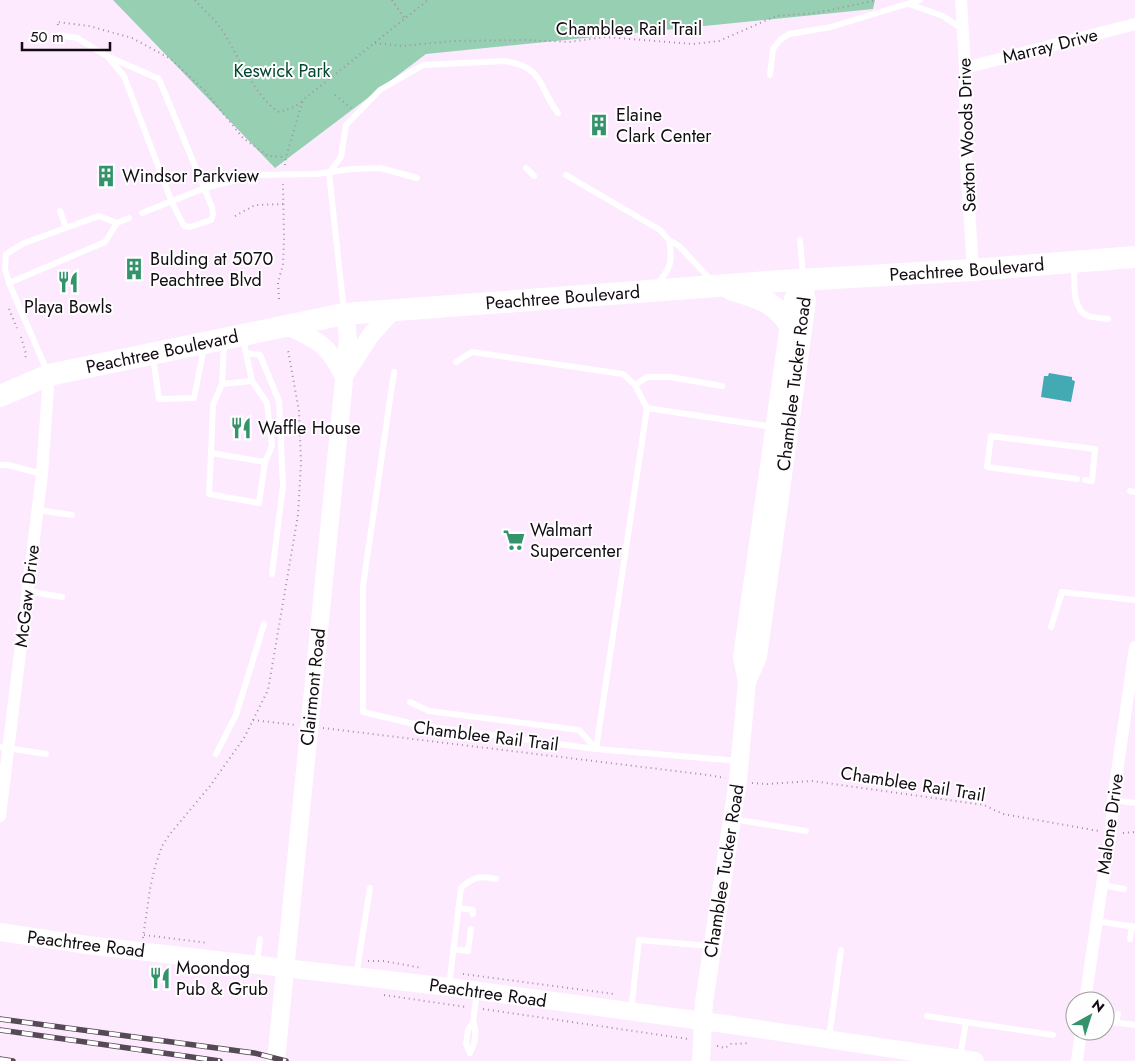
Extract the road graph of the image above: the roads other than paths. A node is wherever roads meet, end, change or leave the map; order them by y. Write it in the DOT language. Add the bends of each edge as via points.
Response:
graph roads {
  1 [pos="920,0"];
  2 [pos="960,0"];
  3 [pos="908,3"];
  4 [pos="1135,24"];
  5 [pos="962,29"];
  6 [pos="59,35"];
  7 [pos="107,56"];
  8 [pos="965,68"];
  9 [pos="770,75"];
  10 [pos="558,113"];
  11 [pos="526,168"];
  12 [pos="329,173"];
  13 [pos="566,175"];
  14 [pos="534,176"];
  15 [pos="417,178"];
  16 [pos="205,188"];
  17 [pos="171,200"];
  18 [pos="60,211"];
  19 [pos="142,213"];
  20 [pos="129,218"];
  21 [pos="117,223"];
  22 [pos="66,228"];
  23 [pos="669,240"];
  24 [pos="800,240"];
  25 [pos="1135,257"];
  26 [pos="1074,262"];
  27 [pos="973,270"];
  28 [pos="804,280"];
  29 [pos="10,283"];
  30 [pos="719,286"];
  31 [pos="651,291"];
  32 [pos="393,310"];
  33 [pos="344,314"];
  34 [pos="1108,319"];
  35 [pos="789,324"];
  36 [pos="287,326"];
  37 [pos="229,342"];
  38 [pos="153,354"];
  39 [pos="456,362"];
  40 [pos="394,372"];
  41 [pos="49,375"];
  42 [pos="344,380"];
  43 [pos="252,381"];
  44 [pos="222,384"];
  45 [pos="636,384"];
  46 [pos="722,386"];
  47 [pos="0,396"];
  48 [pos="647,408"];
  49 [pos="774,428"];
  50 [pos="211,453"];
  51 [pos="265,462"];
  52 [pos="0,465"];
  53 [pos="42,474"];
  54 [pos="1077,478"];
  55 [pos="1085,480"];
  56 [pos="37,510"];
  57 [pos="72,515"];
  58 [pos="272,574"];
  59 [pos="27,591"];
  60 [pos="62,597"];
  61 [pos="1135,600"];
  62 [pos="264,624"];
  63 [pos="1051,627"];
  64 [pos="1135,654"];
  65 [pos="747,682"];
  66 [pos="410,702"];
  67 [pos="4,747"];
  68 [pos="596,749"];
  69 [pos="46,754"];
  70 [pos="216,754"];
  71 [pos="740,762"];
  72 [pos="1113,800"];
  73 [pos="1135,803"];
  74 [pos="0,816"];
  75 [pos="732,819"];
  76 [pos="806,831"];
  77 [pos="496,878"];
  78 [pos="1102,885"];
  79 [pos="370,888"];
  80 [pos="1124,889"];
  81 [pos="458,908"];
  82 [pos="473,914"];
  83 [pos="1096,921"];
  84 [pos="1133,927"];
  85 [pos="471,929"];
  86 [pos="0,932"];
  87 [pos="260,939"];
  88 [pos="1130,939"];
  89 [pos="712,946"];
  90 [pos="453,949"];
  91 [pos="841,950"];
  92 [pos="257,964"];
  93 [pos="356,976"];
  94 [pos="454,981"];
  95 [pos="1086,991"];
  96 [pos="477,992"];
  97 [pos="631,1012"];
  98 [pos="1118,1014"];
  99 [pos="927,1016"];
  100 [pos="702,1021"];
  101 [pos="473,1022"];
  102 [pos="966,1022"];
  103 [pos="1116,1023"];
  104 [pos="1135,1025"];
  105 [pos="1053,1035"];
  106 [pos="829,1039"];
  107 [pos="1080,1041"];
  108 [pos="965,1060"];
  109 [pos="276,1061"];
  110 [pos="701,1061"];
  111 [pos="1077,1061"];
  1 -- 3 [label="lane"];
  2 -- 5 [label="street, Sexton Woods Drive"];
  3 -- 5 [label="lane" via="943,16"];
  3 -- 9 [label="lane" via="831,27 789,34 773,49"];
  4 -- 8 [label="street, Marray Drive"];
  5 -- 8 [label="street, Sexton Woods Drive"];
  6 -- 7 [label="lane" via="77,38"];
  7 -- 16 [label="lane" via="159,78"];
  7 -- 17 [label="lane" via="124,76"];
  8 -- 27 [label="street, Sexton Woods Drive" via="966,162"];
  10 -- 12 [label="lane" via="539,78 517,63 423,65 380,90 346,125 341,157"];
  11 -- 14 [label="lane"];
  12 -- 15 [label="lane" via="380,168"];
  12 -- 16 [label="lane" via="256,175"];
  12 -- 33 [label="lane"];
  13 -- 23 [label="lane" via="660,230"];
  16 -- 17 [label="lane"];
  16 -- 17 [label="lane" via="212,207 211,220 184,226"];
  17 -- 19 [label="lane"];
  18 -- 22 [label="lane"];
  20 -- 21 [label="lane"];
  21 -- 22 [label="lane" via="99,216"];
  21 -- 29 [label="lane" via="105,242"];
  22 -- 29 [label="lane" via="24,243 6,254 5,269"];
  23 -- 30 [label="lane"];
  23 -- 31 [label="lane" via="671,264"];
  24 -- 28 [label="lane"];
  25 -- 26 [label="highway, Peachtree Boulevard"];
  26 -- 27 [label="highway, Peachtree Boulevard"];
  26 -- 34 [label="lane" via="1080,310 1089,316"];
  27 -- 28 [label="highway, Peachtree Boulevard"];
  28 -- 30 [label="highway, Peachtree Boulevard"];
  28 -- 35 [label="main road, Chamblee Tucker Road" via="794,299"];
  28 -- 65 [label="main road, Chamblee Tucker Road" via="807,301 758,657"];
  29 -- 41 [label="lane"];
  30 -- 31 [label="highway, Peachtree Boulevard"];
  30 -- 35 [label="highway" via="772,304"];
  31 -- 32 [label="highway, Peachtree Boulevard"];
  32 -- 33 [label="highway, Peachtree Boulevard"];
  32 -- 42 [label="main road" via="370,336"];
  33 -- 36 [label="highway, Peachtree Boulevard"];
  33 -- 42 [label="main road, Clairmont Road" via="348,335"];
  35 -- 49 [label="main road, Chamblee Tucker Road"];
  36 -- 37 [label="highway, Peachtree Boulevard"];
  36 -- 42 [label="main road" via="328,349"];
  37 -- 38 [label="highway, Peachtree Boulevard"];
  37 -- 38 [label="lane" via="194,398 159,399"];
  37 -- 43 [label="lane"];
  37 -- 44 [label="lane"];
  37 -- 58 [label="lane" via="260,355 280,401 283,486"];
  38 -- 41 [label="highway, Peachtree Boulevard"];
  39 -- 45 [label="lane" via="472,352 623,374"];
  40 -- 68 [label="lane" via="364,586 363,712 423,726"];
  41 -- 47 [label="highway, Peachtree Boulevard"];
  41 -- 53 [label="street, McGaw Drive"];
  42 -- 109 [label="main road, Clairmont Road"];
  43 -- 44 [label="lane"];
  43 -- 51 [label="lane" via="266,403 272,446"];
  44 -- 50 [label="lane" via="214,405"];
  45 -- 46 [label="lane" via="648,377 670,376"];
  45 -- 48 [label="lane"];
  48 -- 49 [label="lane"];
  48 -- 68 [label="lane"];
  49 -- 65 [label="main road, Chamblee Tucker Road" via="742,656"];
  50 -- 51 [label="lane"];
  50 -- 51 [label="lane" via="210,494 259,503"];
  52 -- 53 [label="lane"];
  53 -- 56 [label="street, McGaw Drive"];
  54 -- 55 [label="lane" via="987,467 991,436 1095,449 1092,481"];
  56 -- 57 [label="lane"];
  56 -- 59 [label="street, McGaw Drive"];
  59 -- 60 [label="lane"];
  59 -- 67 [label="street, McGaw Drive"];
  61 -- 63 [label="lane" via="1062,592"];
  62 -- 70 [label="lane" via="236,715"];
  64 -- 72 [label="street, Malone Drive"];
  65 -- 71 [label="main road, Chamblee Tucker Road"];
  66 -- 68 [label="lane" via="429,711 579,730"];
  67 -- 69 [label="lane"];
  67 -- 74 [label="street, McGaw Drive"];
  68 -- 71 [label="lane"];
  71 -- 75 [label="main road, Chamblee Tucker Road"];
  72 -- 73 [label="lane"];
  72 -- 78 [label="street, Malone Drive"];
  75 -- 76 [label="lane"];
  75 -- 89 [label="main road, Chamblee Tucker Road"];
  77 -- 81 [label="lane" via="471,879 461,888"];
  78 -- 80 [label="lane"];
  78 -- 83 [label="street, Malone Drive"];
  79 -- 93 [label="lane"];
  81 -- 82 [label="lane" via="473,910"];
  81 -- 90 [label="lane"];
  83 -- 84 [label="lane"];
  83 -- 95 [label="street, Malone Drive"];
  84 -- 88 [label="lane"];
  85 -- 90 [label="lane" via="468,951"];
  86 -- 92 [label="main road, Peachtree Road"];
  87 -- 92 [label="lane"];
  89 -- 97 [label="lane" via="639,940"];
  89 -- 100 [label="main road, Chamblee Tucker Road"];
  90 -- 94 [label="lane"];
  91 -- 106 [label="lane"];
  92 -- 93 [label="main road, Peachtree Road"];
  93 -- 94 [label="main road, Peachtree Road"];
  94 -- 96 [label="main road, Peachtree Road"];
  96 -- 97 [label="main road, Peachtree Road"];
  96 -- 101 [label="lane"];
  97 -- 100 [label="main road, Peachtree Road"];
  98 -- 103 [label="lane"];
  99 -- 102 [label="lane"];
  100 -- 106 [label="main road, Peachtree Road"];
  100 -- 110 [label="main road, Chamblee Tucker Road"];
  102 -- 105 [label="lane"];
  102 -- 108 [label="lane"];
  103 -- 104 [label="lane"];
  106 -- 108 [label="main road, Peachtree Road"];
  107 -- 111 [label="street"];
}
